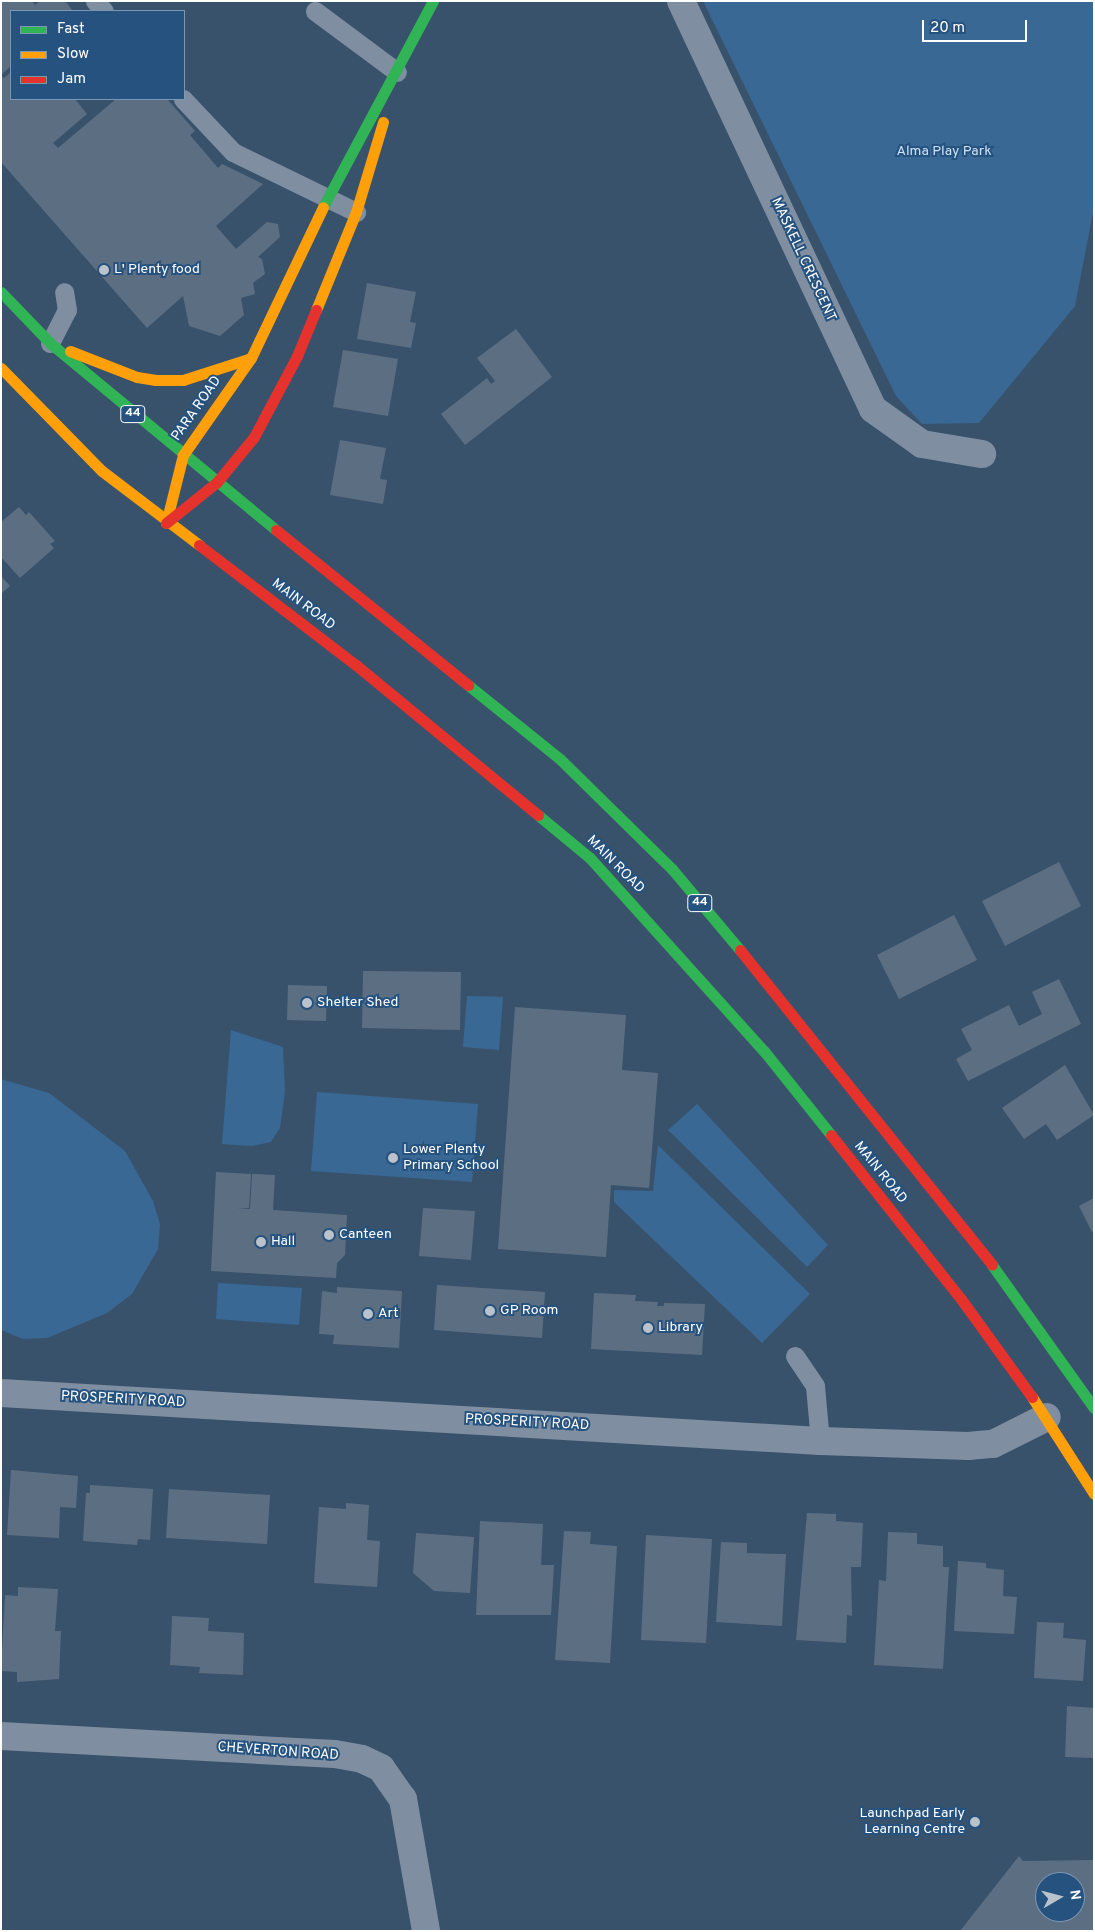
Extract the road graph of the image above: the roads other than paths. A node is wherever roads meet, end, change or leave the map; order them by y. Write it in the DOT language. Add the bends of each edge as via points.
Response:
graph roads {
  1 [pos="433,1"];
  2 [pos="681,1"];
  3 [pos="315,11"];
  4 [pos="397,72"];
  5 [pos="184,100"];
  6 [pos="328,197"];
  7 [pos="356,212"];
  8 [pos="1,292"];
  9 [pos="64,292"];
  10 [pos="50,343"];
  11 [pos="251,358"];
  12 [pos="1,368"];
  13 [pos="982,454"];
  14 [pos="183,455"];
  15 [pos="217,482"];
  16 [pos="166,523"];
  17 [pos="795,1356"];
  18 [pos="1,1393"];
  19 [pos="1094,1408"];
  20 [pos="1047,1417"];
  21 [pos="820,1441"];
  22 [pos="1094,1494"];
  23 [pos="1,1736"];
  24 [pos="426,1931"];
  1 -- 4 [label="main road, PARA ROAD"];
  2 -- 13 [label="street, MASKELL CRESCENT" via="873,409 922,444"];
  3 -- 4 [label="lane"];
  4 -- 6 [label="main road, PARA ROAD"];
  4 -- 7 [label="main road, PARA ROAD"];
  5 -- 6 [label="lane" via="233,152"];
  6 -- 7 [label="lane"];
  6 -- 11 [label="main road, PARA ROAD"];
  7 -- 15 [label="main road, PARA ROAD" via="297,356 254,437"];
  8 -- 10 [label="main road, 44"];
  9 -- 10 [label="lane" via="67,310"];
  10 -- 11 [label="main road" via="137,377 156,380 183,380"];
  10 -- 14 [label="main road, 44"];
  11 -- 14 [label="main road, PARA ROAD"];
  12 -- 16 [label="main road, MAIN ROAD" via="102,471"];
  14 -- 15 [label="main road, 44"];
  14 -- 16 [label="main road, PARA ROAD"];
  15 -- 16 [label="main road, PARA ROAD"];
  15 -- 19 [label="main road, 44" via="560,760 672,869 779,997 1000,1276"];
  16 -- 20 [label="main road, MAIN ROAD" via="356,665 590,858 764,1051 961,1299"];
  17 -- 21 [label="lane" via="820,1381"];
  18 -- 21 [label="street, PROSPERITY ROAD"];
  20 -- 21 [label="street, PROSPERITY ROAD" via="993,1444"];
  20 -- 22 [label="main road, MAIN ROAD"];
  23 -- 24 [label="street, CHEVERTON ROAD" via="335,1754 362,1759 380,1768 394,1781 403,1799"];
}
